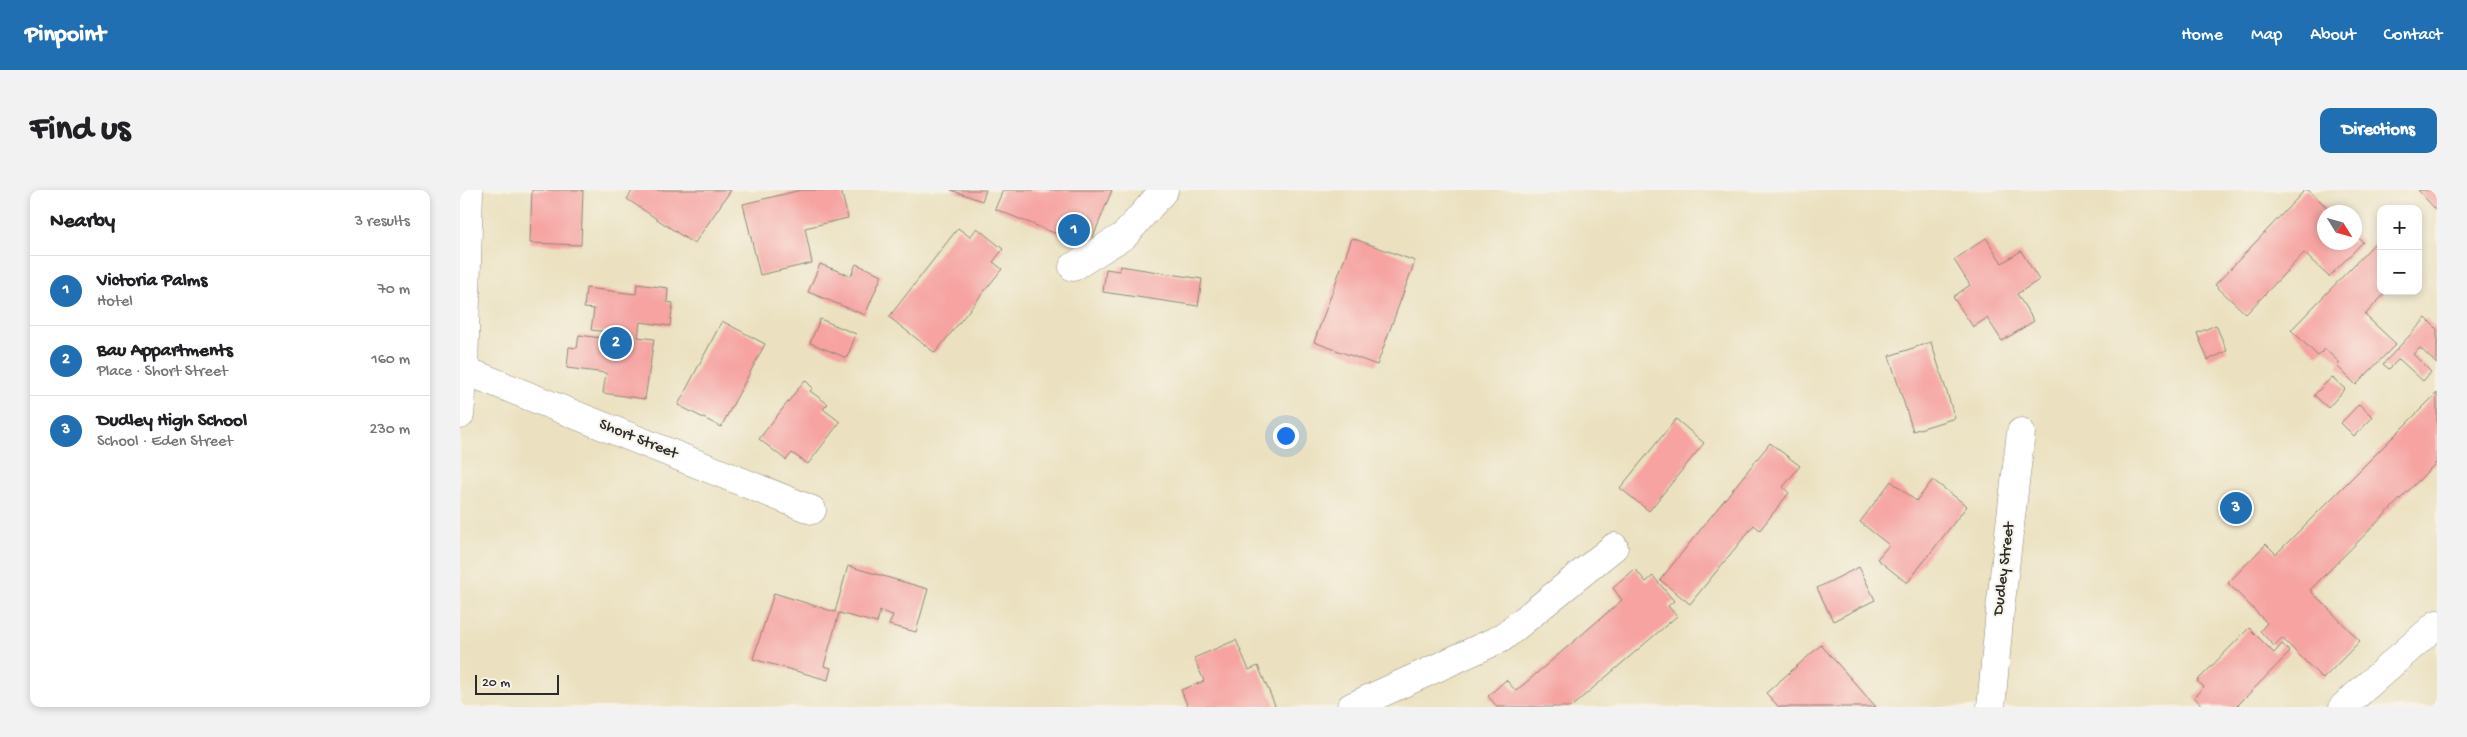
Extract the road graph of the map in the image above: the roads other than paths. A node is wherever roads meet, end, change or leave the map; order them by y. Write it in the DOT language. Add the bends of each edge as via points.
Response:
graph roads {
  1 [pos="469,190"];
  2 [pos="1164,190"];
  3 [pos="1073,267"];
  4 [pos="464,370"];
  5 [pos="460,415"];
  6 [pos="2021,432"];
  7 [pos="812,510"];
  8 [pos="1614,547"];
  9 [pos="2437,624"];
  10 [pos="1350,707"];
  11 [pos="1991,707"];
  12 [pos="2343,707"];
  1 -- 4 [label="street"];
  2 -- 3 [label="street" via="1125,235"];
  4 -- 5 [label="street"];
  4 -- 7 [label="street, Short Street"];
  6 -- 11 [label="street, Dudley Street"];
  8 -- 10 [label="street" via="1502,638"];
  9 -- 12 [label="street"];
}
